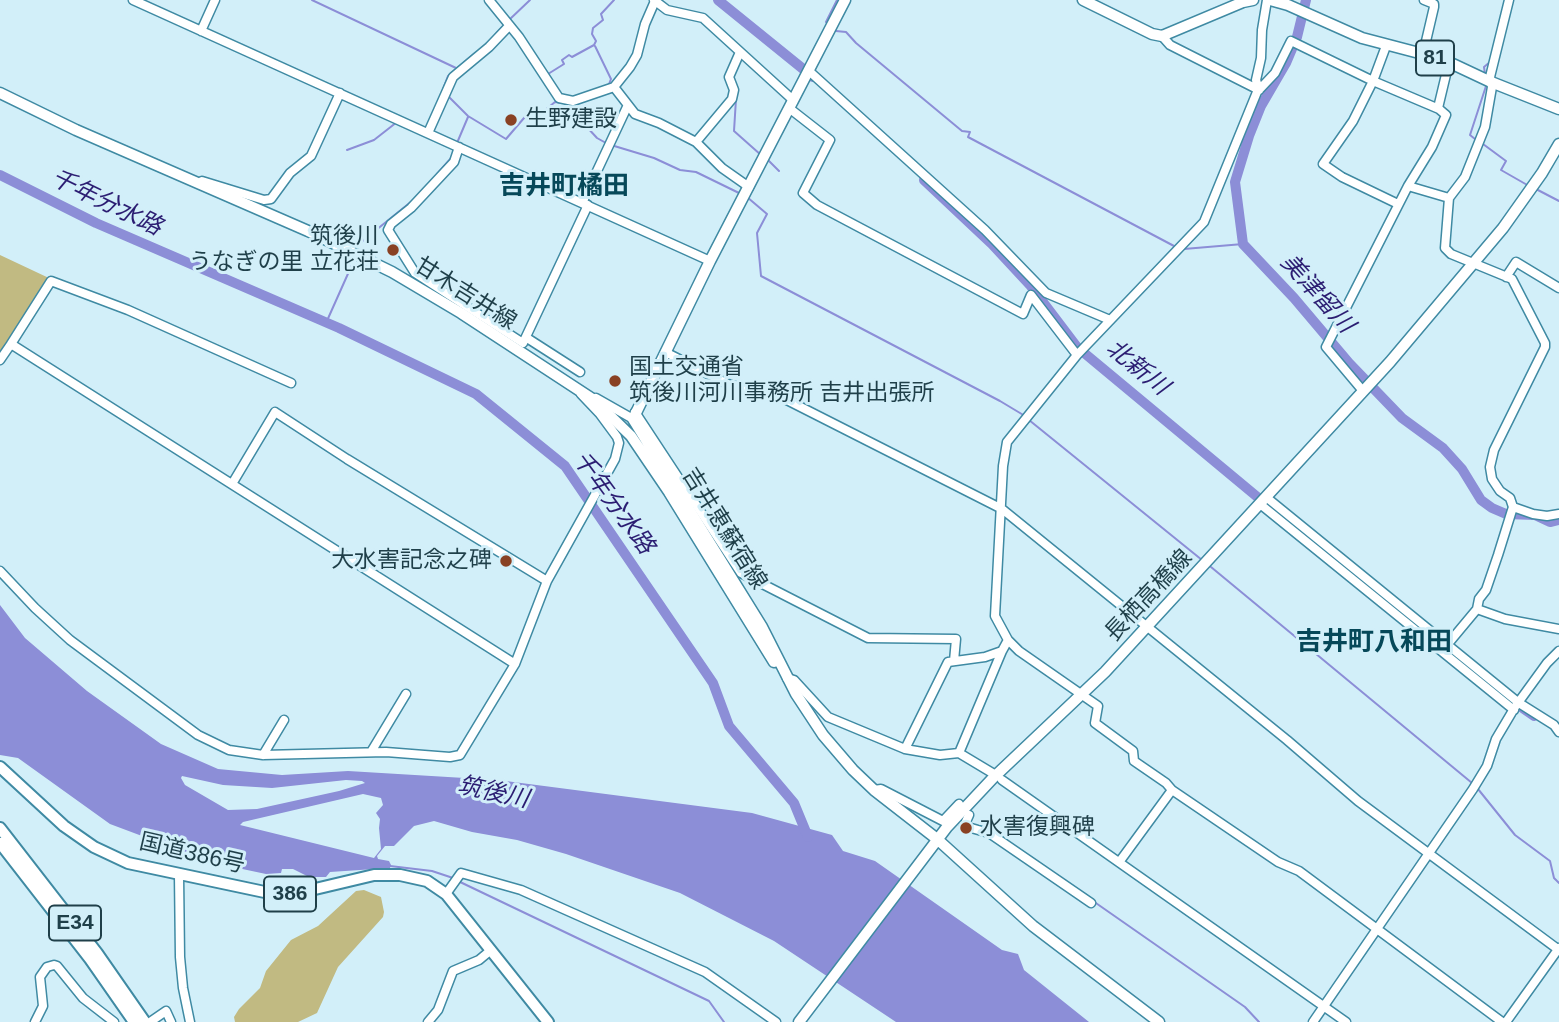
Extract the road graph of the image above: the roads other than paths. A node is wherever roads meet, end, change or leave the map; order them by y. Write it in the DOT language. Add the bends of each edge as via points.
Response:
graph roads {
  1 [pos="133,0"];
  2 [pos="215,0"];
  3 [pos="489,0"];
  4 [pos="845,0"];
  5 [pos="1083,0"];
  6 [pos="1253,0"];
  7 [pos="1268,0"];
  8 [pos="1424,0"];
  9 [pos="1509,0"];
  10 [pos="654,1"];
  11 [pos="507,24"];
  12 [pos="201,31"];
  13 [pos="1162,36"];
  14 [pos="1386,46"];
  15 [pos="740,52"];
  16 [pos="1423,54"];
  17 [pos="1449,62"];
  18 [pos="807,73"];
  19 [pos="1373,81"];
  20 [pos="1491,82"];
  21 [pos="614,87"];
  22 [pos="1259,90"];
  23 [pos="0,93"];
  24 [pos="340,93"];
  25 [pos="791,104"];
  26 [pos="627,107"];
  27 [pos="1438,108"];
  28 [pos="1559,109"];
  29 [pos="428,133"];
  30 [pos="696,142"];
  31 [pos="1559,144"];
  32 [pos="459,147"];
  33 [pos="195,181"];
  34 [pos="1408,186"];
  35 [pos="746,193"];
  36 [pos="1449,198"];
  37 [pos="585,204"];
  38 [pos="1398,204"];
  39 [pos="710,261"];
  40 [pos="1474,263"];
  41 [pos="1506,277"];
  42 [pos="1559,288"];
  43 [pos="1110,320"];
  44 [pos="527,338"];
  45 [pos="11,344"];
  46 [pos="665,352"];
  47 [pos="1077,355"];
  48 [pos="0,360"];
  49 [pos="580,372"];
  50 [pos="291,383"];
  51 [pos="572,385"];
  52 [pos="1363,391"];
  53 [pos="634,415"];
  54 [pos="232,484"];
  55 [pos="1263,500"];
  56 [pos="1002,509"];
  57 [pos="1511,511"];
  58 [pos="1559,513"];
  59 [pos="0,571"];
  60 [pos="547,581"];
  61 [pos="1477,609"];
  62 [pos="1147,628"];
  63 [pos="1559,629"];
  64 [pos="1007,640"];
  65 [pos="1447,645"];
  66 [pos="1002,651"];
  67 [pos="1558,654"];
  68 [pos="954,661"];
  69 [pos="515,664"];
  70 [pos="787,678"];
  71 [pos="406,694"];
  72 [pos="1082,695"];
  73 [pos="1516,707"];
  74 [pos="284,720"];
  75 [pos="1559,732"];
  76 [pos="905,749"];
  77 [pos="371,752"];
  78 [pos="959,752"];
  79 [pos="263,755"];
  80 [pos="0,767"];
  81 [pos="994,774"];
  82 [pos="1002,780"];
  83 [pos="874,790"];
  84 [pos="1172,790"];
  85 [pos="959,804"];
  86 [pos="969,815"];
  87 [pos="0,828"];
  88 [pos="935,842"];
  89 [pos="0,843"];
  90 [pos="1429,855"];
  91 [pos="1120,861"];
  92 [pos="180,875"];
  93 [pos="446,894"];
  94 [pos="1091,903"];
  95 [pos="1377,930"];
  96 [pos="1559,949"];
  97 [pos="491,950"];
  98 [pos="1324,1006"];
  99 [pos="35,1022"];
  100 [pos="114,1022"];
  101 [pos="134,1022"];
  102 [pos="148,1022"];
  103 [pos="171,1022"];
  104 [pos="190,1022"];
  105 [pos="428,1022"];
  106 [pos="548,1022"];
  107 [pos="776,1022"];
  108 [pos="799,1022"];
  109 [pos="1159,1022"];
  110 [pos="1313,1022"];
  111 [pos="1346,1022"];
  112 [pos="1504,1022"];
  1 -- 12 [label="street"];
  2 -- 12 [label="street"];
  3 -- 11 [label="street"];
  4 -- 18 [label="main road"];
  5 -- 13 [label="main road"];
  6 -- 13 [label="main road"];
  7 -- 14 [label="main road, 81"];
  7 -- 22 [label="street" via="1256,80"];
  8 -- 16 [label="street" via="1434,6"];
  9 -- 20 [label="street"];
  10 -- 15 [label="street" via="667,10 703,18"];
  10 -- 21 [label="street" via="637,55"];
  11 -- 21 [label="street" via="562,99 573,101"];
  11 -- 29 [label="street" via="489,47 453,77"];
  12 -- 24 [label="street"];
  13 -- 22 [label="street" via="1170,45"];
  14 -- 16 [label="main road, 81"];
  14 -- 19 [label="street"];
  15 -- 25 [label="street"];
  15 -- 30 [label="street" via="729,77 732,99"];
  16 -- 17 [label="main road, 81"];
  17 -- 20 [label="main road, 81"];
  17 -- 27 [label="street"];
  18 -- 25 [label="main road"];
  18 -- 43 [label="street" via="985,230 1046,293"];
  19 -- 22 [label="street" via="1291,41 1275,73"];
  19 -- 27 [label="street"];
  19 -- 38 [label="street" via="1353,121 1323,164"];
  20 -- 28 [label="main road, 81"];
  20 -- 36 [label="street" via="1485,127 1474,158"];
  21 -- 26 [label="street"];
  22 -- 43 [label="street" via="1204,222"];
  23 -- 33 [label="main road, 甘木吉井線"];
  24 -- 29 [label="street"];
  24 -- 33 [label="street" via="311,156 290,173 271,199"];
  25 -- 35 [label="main road"];
  25 -- 47 [label="street" via="830,140 803,193 817,205 1023,314 1031,295"];
  26 -- 30 [label="street"];
  26 -- 37 [label="street"];
  27 -- 34 [label="street" via="1446,115"];
  29 -- 32 [label="street"];
  30 -- 35 [label="street"];
  31 -- 40 [label="main road, 長栖高橋線"];
  32 -- 37 [label="street"];
  32 -- 44 [label="street" via="454,162 388,230 415,274 523,344"];
  33 -- 51 [label="main road, 甘木吉井線" via="392,272"];
  34 -- 36 [label="street"];
  34 -- 38 [label="street"];
  35 -- 39 [label="main road"];
  36 -- 40 [label="street" via="1445,248"];
  37 -- 39 [label="street"];
  37 -- 44 [label="street"];
  38 -- 52 [label="street" via="1326,346"];
  39 -- 46 [label="main road"];
  40 -- 41 [label="street"];
  40 -- 52 [label="main road, 長栖高橋線"];
  41 -- 42 [label="street" via="1516,262"];
  41 -- 57 [label="street" via="1512,279 1545,347 1491,457 1492,479 1510,499"];
  43 -- 47 [label="street"];
  44 -- 49 [label="street"];
  45 -- 48 [label="street"];
  45 -- 50 [label="street" via="51,281"];
  45 -- 54 [label="street"];
  46 -- 53 [label="main road"];
  46 -- 56 [label="street" via="730,385 777,395"];
  47 -- 56 [label="street" via="1007,442"];
  51 -- 53 [label="street"];
  51 -- 60 [label="street" via="619,443 615,459"];
  51 -- 70 [label="main road, 甘木吉井線" via="631,436"];
  52 -- 55 [label="main road, 長栖高橋線"];
  53 -- 68 [label="street" via="741,573 868,638 956,639"];
  53 -- 70 [label="main road, 吉井恵蘇宿線" via="762,627"];
  54 -- 60 [label="street" via="275,412"];
  54 -- 69 [label="street"];
  55 -- 62 [label="main road, 長栖高橋線"];
  55 -- 65 [label="street"];
  55 -- 73 [label="street"];
  56 -- 62 [label="street"];
  56 -- 64 [label="street" via="995,616"];
  57 -- 58 [label="street"];
  57 -- 61 [label="street"];
  59 -- 79 [label="street" via="70,640 198,735 229,750"];
  60 -- 69 [label="street"];
  61 -- 63 [label="street"];
  61 -- 65 [label="street"];
  62 -- 72 [label="main road, 長栖高橋線"];
  62 -- 90 [label="street"];
  64 -- 66 [label="street"];
  64 -- 72 [label="street"];
  65 -- 73 [label="street"];
  66 -- 68 [label="street"];
  66 -- 78 [label="street"];
  67 -- 73 [label="street"];
  68 -- 76 [label="street" via="948,662"];
  69 -- 77 [label="street" via="460,755"];
  70 -- 76 [label="street" via="828,717"];
  70 -- 83 [label="main road, 吉井恵蘇宿線" via="823,735"];
  71 -- 77 [label="street"];
  72 -- 84 [label="street" via="1098,706 1095,723 1133,751 1134,761"];
  72 -- 88 [label="main road, 長栖高橋線" via="993,778"];
  73 -- 75 [label="street" via="1554,725"];
  73 -- 90 [label="street" via="1496,739 1487,766"];
  74 -- 79 [label="street"];
  76 -- 78 [label="street" via="940,755"];
  77 -- 79 [label="street"];
  78 -- 81 [label="street"];
  80 -- 92 [label="highway, 国道386号 / 386" via="64,827 94,847 128,863"];
  82 -- 91 [label="street"];
  83 -- 85 [label="street" via="881,789 943,821"];
  83 -- 88 [label="main road, 吉井恵蘇宿線"];
  84 -- 91 [label="street"];
  84 -- 95 [label="street" via="1298,871"];
  86 -- 94 [label="street" via="964,826 989,833"];
  87 -- 102 [label="highway, E34"];
  88 -- 108 [label="main road"];
  88 -- 109 [label="main road" via="1033,926"];
  89 -- 101 [label="highway, E34"];
  90 -- 95 [label="street"];
  90 -- 96 [label="street"];
  91 -- 98 [label="street"];
  92 -- 93 [label="highway, 国道386号 / 386" via="294,894 374,874 400,875 427,881"];
  92 -- 104 [label="street" via="180,957"];
  93 -- 97 [label="highway, 国道386号 / 386"];
  93 -- 107 [label="street" via="461,873 521,890 705,972"];
  95 -- 98 [label="street"];
  95 -- 112 [label="street"];
  96 -- 112 [label="street"];
  97 -- 105 [label="street" via="453,971 438,1010"];
  97 -- 106 [label="highway, 国道386号 / 386"];
  98 -- 110 [label="street"];
  98 -- 111 [label="street"];
  99 -- 100 [label="street" via="43,1006 40,978 54,965 83,998"];
  102 -- 103 [label="street" via="166,1011"];
}
